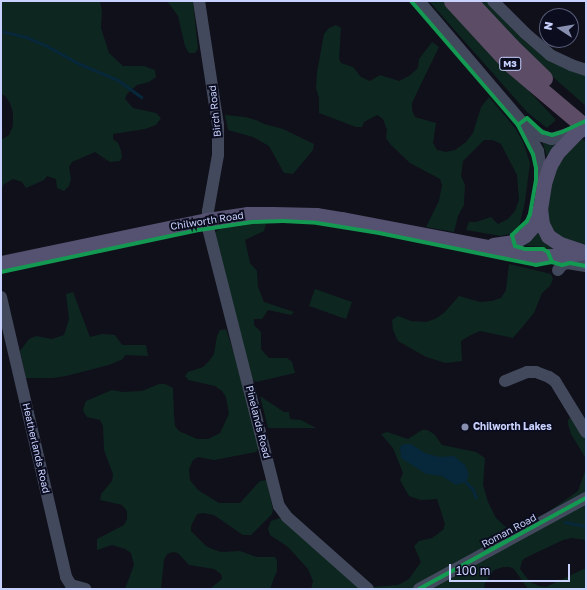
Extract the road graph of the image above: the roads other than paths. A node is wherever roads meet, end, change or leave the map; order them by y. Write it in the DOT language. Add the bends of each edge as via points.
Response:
graph roads {
  1 [pos="199,1"];
  2 [pos="419,1"];
  3 [pos="452,1"];
  4 [pos="469,1"];
  5 [pos="493,1"];
  6 [pos="586,70"];
  7 [pos="586,113"];
  8 [pos="522,122"];
  9 [pos="583,129"];
  10 [pos="560,141"];
  11 [pos="544,184"];
  12 [pos="540,208"];
  13 [pos="207,220"];
  14 [pos="486,245"];
  15 [pos="583,261"];
  16 [pos="1,263"];
  17 [pos="558,270"];
  18 [pos="1,296"];
  19 [pos="505,381"];
  20 [pos="586,432"];
  21 [pos="586,498"];
  22 [pos="85,589"];
  23 [pos="368,589"];
  24 [pos="418,589"];
  1 -- 13 [label="street, Birch Road" via="218,125 218,155"];
  2 -- 8 [label="street"];
  3 -- 9 [label="highway, M3" via="508,62"];
  4 -- 7 [label="highway, M3" via="530,65"];
  5 -- 6 [label="street" via="519,28 550,54 565,63"];
  8 -- 10 [label="street" via="542,136"];
  8 -- 11 [label="street" via="538,150"];
  9 -- 10 [label="main road"];
  10 -- 11 [label="main road"];
  11 -- 12 [label="main road"];
  12 -- 14 [label="main road, Chilworth Road" via="533,226 522,237 514,242"];
  12 -- 15 [label="main road" via="542,224 548,236"];
  13 -- 14 [label="main road, Chilworth Road" via="247,214 316,215"];
  13 -- 16 [label="main road, Chilworth Road"];
  13 -- 23 [label="street, Pinelands Road" via="279,506 287,517"];
  14 -- 15 [label="main road, Chilworth Road" via="534,256 564,256"];
  15 -- 17 [label="street" via="564,264"];
  18 -- 22 [label="street, Heatherlands Road" via="66,577 71,585"];
  19 -- 20 [label="street" via="527,372 549,377 555,381"];
  21 -- 24 [label="street, Roman Road"];
}
